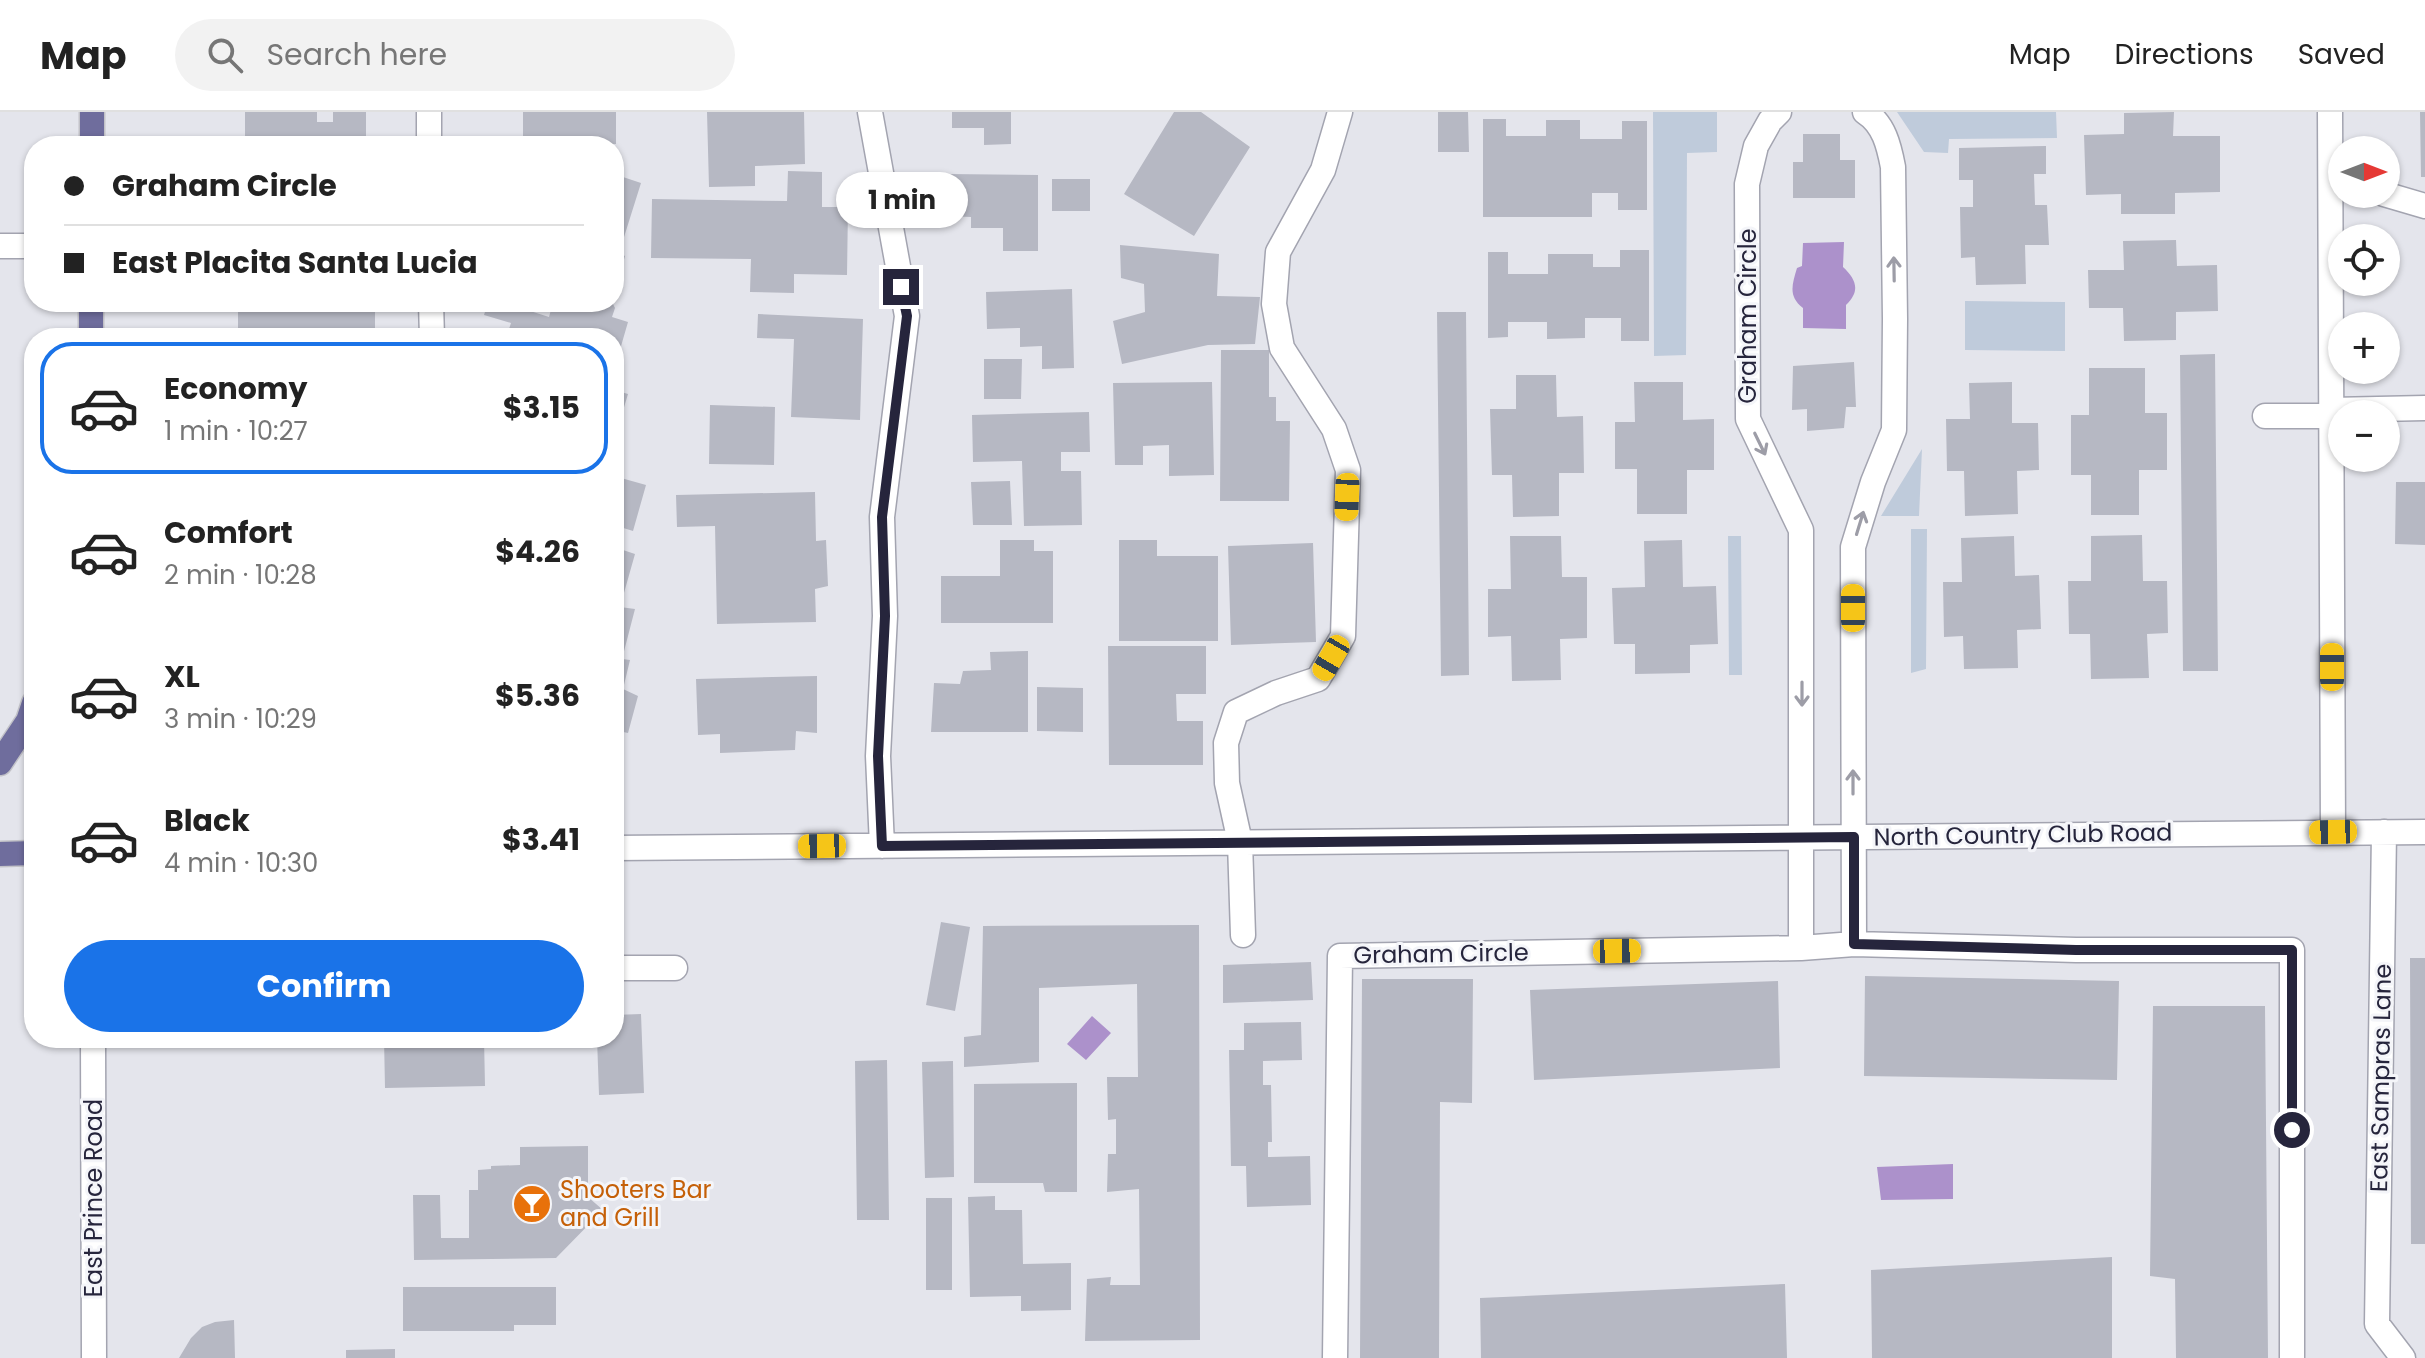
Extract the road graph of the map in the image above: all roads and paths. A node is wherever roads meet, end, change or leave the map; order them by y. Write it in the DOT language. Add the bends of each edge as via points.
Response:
graph roads {
  1 [pos="92,112"];
  2 [pos="429,112"];
  3 [pos="870,112"];
  4 [pos="1340,112"];
  5 [pos="1779,112"];
  6 [pos="1865,112"];
  7 [pos="2330,112"];
  8 [pos="92,136"];
  9 [pos="429,136"];
  10 [pos="2332,136"];
  11 [pos="2400,199"];
  12 [pos="2425,206"];
  13 [pos="2335,208"];
  14 [pos="0,246"];
  15 [pos="24,246"];
  16 [pos="2331,400"];
  17 [pos="2425,408"];
  18 [pos="2400,409"];
  19 [pos="2328,413"];
  20 [pos="2265,416"];
  21 [pos="2331,472"];
  22 [pos="24,727"];
  23 [pos="0,763"];
  24 [pos="2333,832"];
  25 [pos="2384,832"];
  26 [pos="2425,832"];
  27 [pos="1854,837"];
  28 [pos="1802,838"];
  29 [pos="1240,842"];
  30 [pos="882,846"];
  31 [pos="624,848"];
  32 [pos="24,853"];
  33 [pos="0,854"];
  34 [pos="1243,935"];
  35 [pos="1854,944"];
  36 [pos="1801,948"];
  37 [pos="624,968"];
  38 [pos="675,968"];
  39 [pos="93,1048"];
  40 [pos="94,1358"];
  41 [pos="1335,1358"];
  42 [pos="2292,1358"];
  43 [pos="2403,1358"];
  1 -- 8 [label="main road"];
  2 -- 9 [label="street"];
  3 -- 30 [label="street" via="907,316 882,517"];
  4 -- 29 [label="street" via="1323,170 1278,252 1274,304 1282,348 1334,429 1348,470 1343,636 1318,679 1236,712 1226,743 1227,783"];
  5 -- 28 [label="street, Graham Circle, one-way" via="1756,146 1747,184 1748,419 1801,530"];
  27 -- 6 [label="street, one-way" via="1853,547 1894,430 1893,167 1889,143"];
  7 -- 10 [label="street"];
  11 -- 12 [label="street"];
  13 -- 16 [label="street"];
  14 -- 15 [label="street"];
  17 -- 18 [label="street"];
  19 -- 20 [label="street"];
  21 -- 24 [label="street"];
  22 -- 23 [label="main road"];
  24 -- 25 [label="street, North Country Club Road"];
  24 -- 27 [label="street, North Country Club Road"];
  25 -- 26 [label="street, North Country Club Road"];
  25 -- 43 [label="street, East Sampras Lane" via="2377,1324"];
  27 -- 28 [label="street, North Country Club Road"];
  27 -- 35 [label="street"];
  28 -- 29 [label="street, North Country Club Road"];
  28 -- 36 [label="street, Graham Circle"];
  29 -- 30 [label="street, North Country Club Road"];
  29 -- 34 [label="street"];
  30 -- 31 [label="street, North Country Club Road"];
  32 -- 33 [label="main road"];
  35 -- 36 [label="street, Graham Circle"];
  35 -- 42 [label="street, Graham Circle" via="2292,950"];
  36 -- 41 [label="street, Graham Circle" via="1340,956"];
  37 -- 38 [label="street"];
  39 -- 40 [label="street, East Prince Road"];
}
